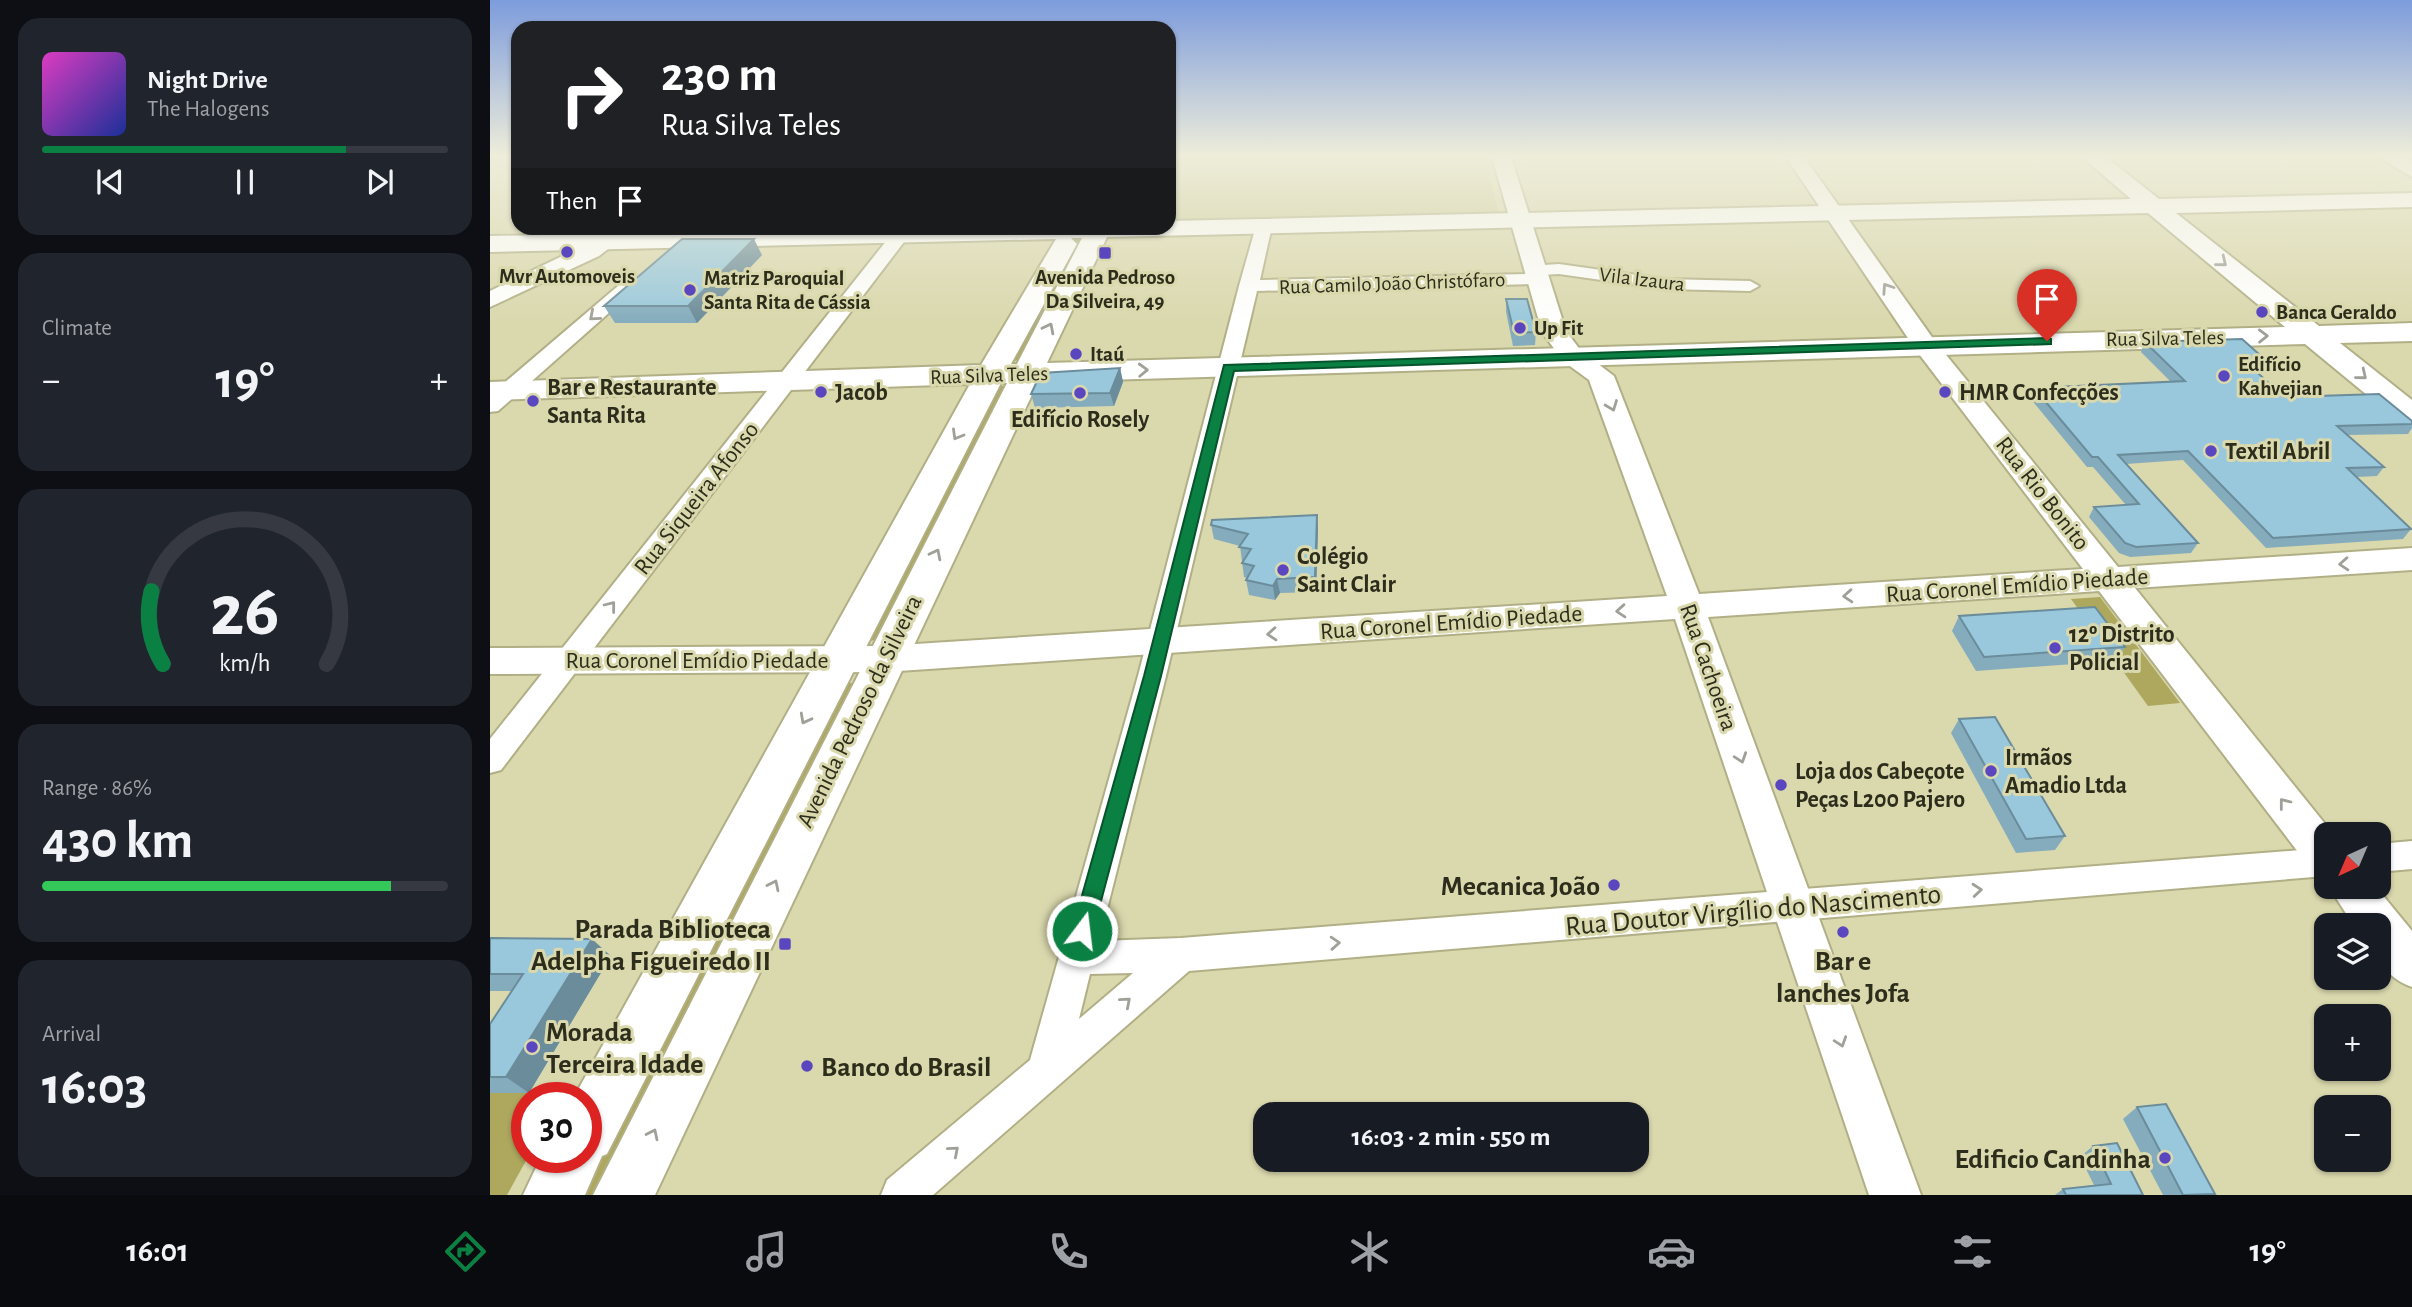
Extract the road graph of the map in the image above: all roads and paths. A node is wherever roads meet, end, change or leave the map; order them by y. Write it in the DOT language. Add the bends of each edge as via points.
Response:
graph roads {
  1 [pos="1518,213"];
  2 [pos="1835,213"];
  3 [pos="1846,213"];
  4 [pos="2162,213"];
  5 [pos="1520,220"];
  6 [pos="1264,226"];
  7 [pos="1176,228"];
  8 [pos="603,235"];
  9 [pos="614,235"];
  10 [pos="629,235"];
  11 [pos="857,235"];
  12 [pos="900,235"];
  13 [pos="1082,235"];
  14 [pos="1083,235"];
  15 [pos="683,239"];
  16 [pos="490,244"];
  17 [pos="1535,274"];
  18 [pos="1248,286"];
  19 [pos="1750,286"];
  20 [pos="490,300"];
  21 [pos="2412,332"];
  22 [pos="2312,335"];
  23 [pos="1925,345"];
  24 [pos="1572,356"];
  25 [pos="1229,368"];
  26 [pos="1026,374"];
  27 [pos="991,376"];
  28 [pos="786,382"];
  29 [pos="496,396"];
  30 [pos="2412,416"];
  31 [pos="2412,559"];
  32 [pos="2110,578"];
  33 [pos="1688,606"];
  34 [pos="1161,641"];
  35 [pos="861,659"];
  36 [pos="569,660"];
  37 [pos="490,661"];
  38 [pos="490,761"];
  39 [pos="2314,843"];
  40 [pos="2412,855"];
  41 [pos="2391,857"];
  42 [pos="2314,860"];
  43 [pos="2360,900"];
  44 [pos="1793,906"];
  45 [pos="1181,955"];
  46 [pos="1075,958"];
  47 [pos="2412,966"];
  48 [pos="1046,1072"];
  49 [pos="602,1105"];
  50 [pos="565,1173"];
  51 [pos="553,1195"];
  52 [pos="623,1195"];
  53 [pos="902,1195"];
  54 [pos="1895,1195"];
  1 -- 5 [label="street, Rua Cachoeira"];
  2 -- 3 [label="main road"];
  2 -- 5 [label="main road"];
  23 -- 2 [label="street, Rua Rio Bonito, one-way"];
  4 -- 22 [label="main road, one-way"];
  5 -- 6 [label="main road"];
  5 -- 17 [label="street, Rua Cachoeira"];
  6 -- 7 [label="main road"];
  6 -- 18 [label="street"];
  8 -- 16 [label="main road"];
  9 -- 20 [label="street"];
  10 -- 15 [label="main road"];
  11 -- 15 [label="main road"];
  12 -- 28 [label="street, Rua Siqueira Afonso"];
  13 -- 27 [label="main road, Avenida Pedroso da Silveira"];
  26 -- 14 [label="main road, Avenida Pedroso da Silveira, one-way"];
  15 -- 29 [label="street, one-way"];
  17 -- 18 [label="street, Rua Camilo João Christófaro"];
  17 -- 19 [label="street, Vila Izaura" via="1559,269 1665,284"];
  17 -- 24 [label="street, Rua Cachoeira" via="1554,332"];
  18 -- 25 [label="street"];
  21 -- 22 [label="main road, Rua Silva Teles"];
  23 -- 22 [label="main road, Rua Silva Teles, one-way"];
  22 -- 30 [label="main road, one-way"];
  23 -- 24 [label="main road, Rua Silva Teles"];
  23 -- 32 [label="street, Rua Rio Bonito"];
  24 -- 25 [label="main road, Rua Silva Teles"];
  24 -- 33 [label="street, Rua Cachoeira, one-way" via="1601,376"];
  26 -- 25 [label="main road, Rua Silva Teles, one-way"];
  25 -- 34 [label="street"];
  26 -- 27 [label="main road, Rua Silva Teles"];
  35 -- 26 [label="main road, Avenida Pedroso da Silveira, one-way"];
  27 -- 28 [label="main road, Rua Silva Teles"];
  27 -- 35 [label="main road, Avenida Pedroso da Silveira, one-way"];
  28 -- 29 [label="main road, Rua Silva Teles"];
  36 -- 28 [label="street, Rua Siqueira Afonso, one-way"];
  31 -- 32 [label="street, Rua Coronel Emídio Piedade, one-way"];
  32 -- 33 [label="street, Rua Coronel Emídio Piedade, one-way"];
  39 -- 32 [label="street, Rua Rio Bonito, one-way"];
  33 -- 34 [label="street, Rua Coronel Emídio Piedade, one-way"];
  33 -- 44 [label="street, Rua Cachoeira, one-way"];
  34 -- 35 [label="street, Rua Coronel Emídio Piedade"];
  34 -- 46 [label="street"];
  35 -- 36 [label="street, Rua Coronel Emídio Piedade"];
  35 -- 49 [label="main road, Avenida Pedroso da Silveira, one-way"];
  52 -- 35 [label="main road, Avenida Pedroso da Silveira, one-way"];
  36 -- 37 [label="street, Rua Coronel Emídio Piedade"];
  36 -- 38 [label="street, Rua Siqueira Afonso"];
  40 -- 41 [label="street"];
  44 -- 42 [label="street, Rua Doutor Virgílio do Nascimento, one-way"];
  43 -- 47 [label="street"];
  45 -- 44 [label="street, Rua Doutor Virgílio do Nascimento, one-way"];
  44 -- 54 [label="street, Rua Cachoeira, one-way"];
  45 -- 46 [label="street, Rua Doutor Virgílio do Nascimento"];
  48 -- 45 [label="street, one-way"];
  46 -- 48 [label="street"];
  53 -- 48 [label="street, one-way"];
  50 -- 51 [label="main road"];
}
